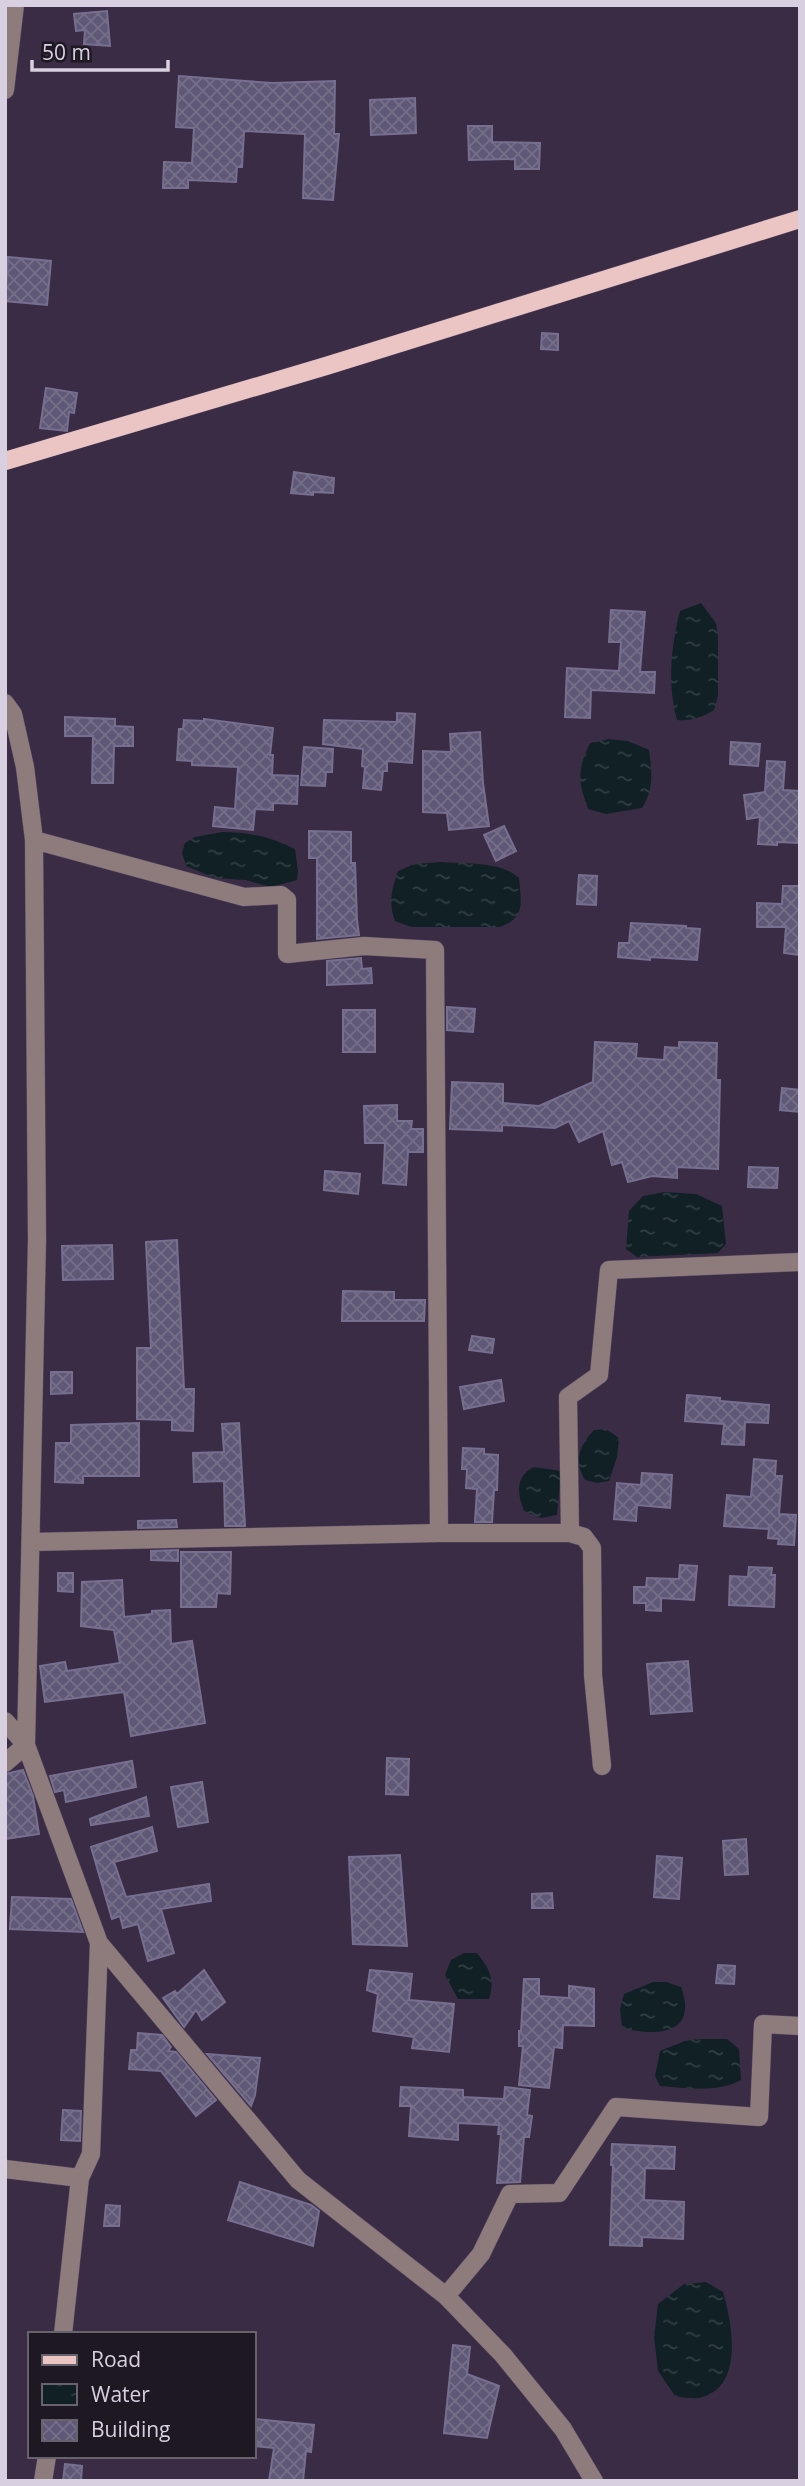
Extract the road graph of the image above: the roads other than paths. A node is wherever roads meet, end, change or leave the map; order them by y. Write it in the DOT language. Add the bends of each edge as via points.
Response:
graph roads {
  1 [pos="15,5"];
  2 [pos="5,90"];
  3 [pos="800,219"];
  4 [pos="5,461"];
  5 [pos="5,703"];
  6 [pos="34,840"];
  7 [pos="800,1262"];
  8 [pos="439,1532"];
  9 [pos="570,1533"];
  10 [pos="31,1542"];
  11 [pos="5,1721"];
  12 [pos="26,1745"];
  13 [pos="5,1763"];
  14 [pos="602,1766"];
  15 [pos="99,1943"];
  16 [pos="800,2026"];
  17 [pos="5,2169"];
  18 [pos="80,2178"];
  19 [pos="446,2296"];
  20 [pos="63,2332"];
  21 [pos="47,2458"];
  22 [pos="43,2481"];
  23 [pos="594,2481"];
  1 -- 2 [label="street"];
  3 -- 4 [label="main road"];
  5 -- 6 [label="street" via="13,714"];
  6 -- 8 [label="street" via="244,897 281,895 287,900 287,954 364,946 435,950"];
  6 -- 10 [label="street" via="37,1240"];
  7 -- 9 [label="street" via="609,1270 598,1376 568,1397"];
  8 -- 9 [label="street"];
  8 -- 10 [label="street"];
  9 -- 14 [label="street" via="584,1537 592,1548 593,1675"];
  10 -- 12 [label="street"];
  11 -- 12 [label="street"];
  12 -- 13 [label="street"];
  12 -- 15 [label="street"];
  15 -- 18 [label="street" via="91,2154"];
  15 -- 19 [label="street" via="299,2180"];
  16 -- 19 [label="street" via="763,2024 759,2117 616,2107 559,2193 510,2194 481,2254"];
  17 -- 18 [label="street"];
  18 -- 20 [label="street"];
  19 -- 23 [label="street" via="503,2355 563,2429"];
  21 -- 22 [label="street"];
}
